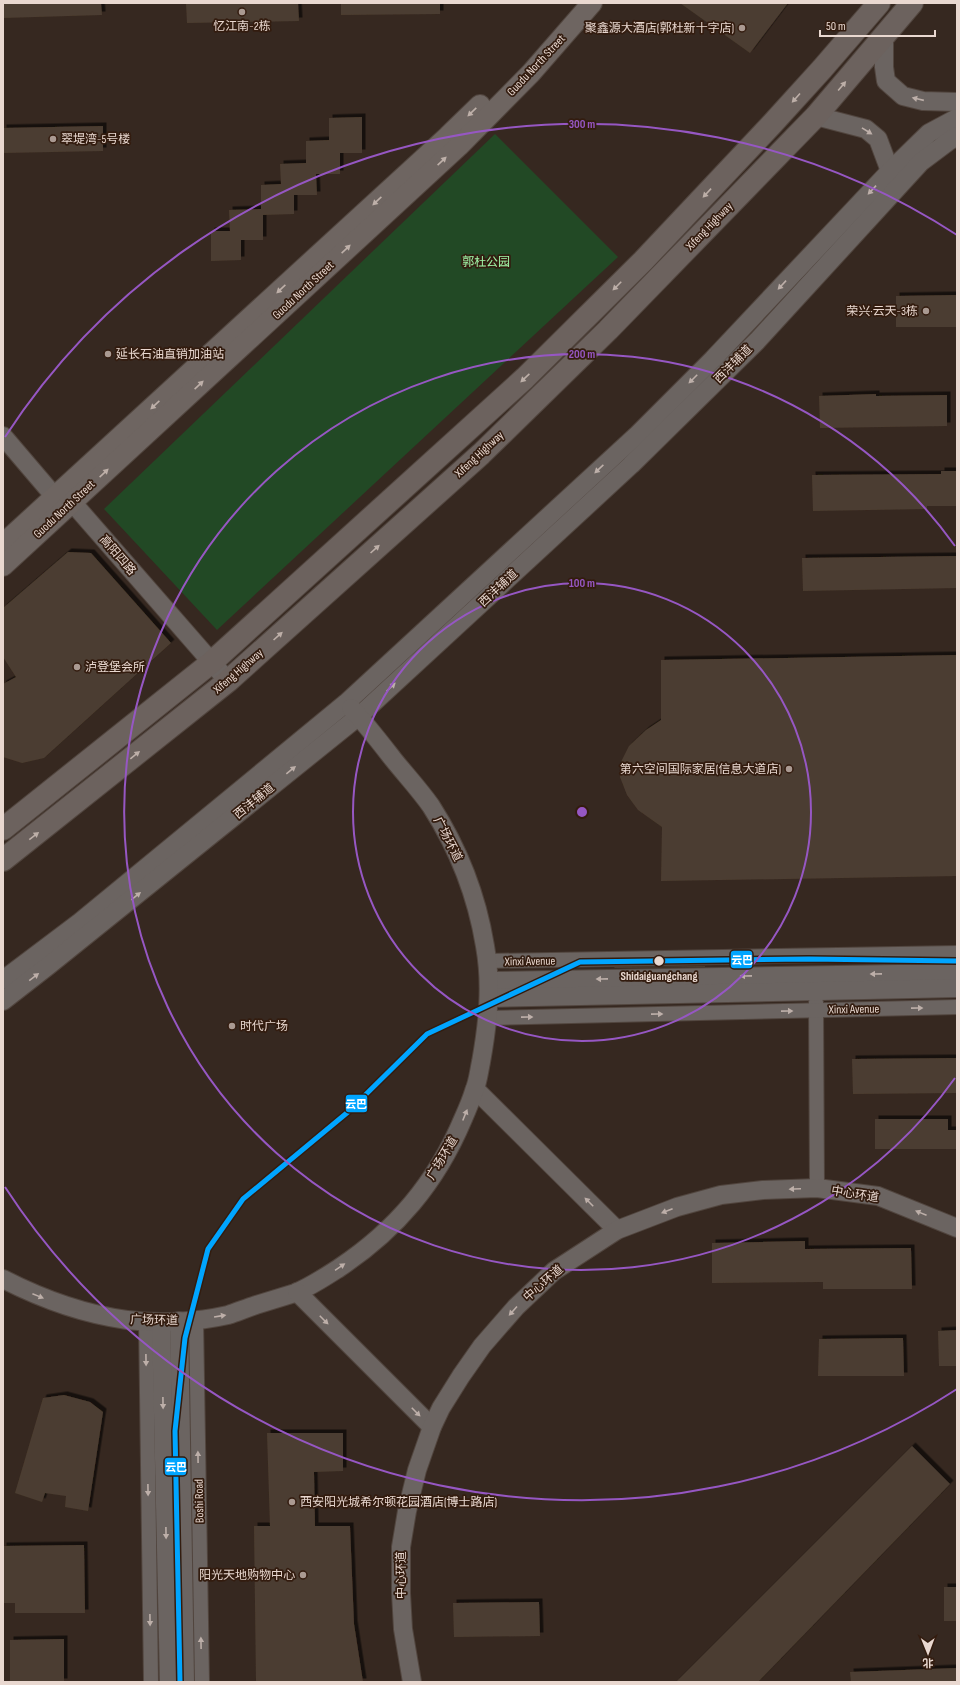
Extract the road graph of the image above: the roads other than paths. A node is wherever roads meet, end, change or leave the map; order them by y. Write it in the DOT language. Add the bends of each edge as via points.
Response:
graph roads {
  1 [pos="576,3"];
  2 [pos="592,3"];
  3 [pos="878,3"];
  4 [pos="912,3"];
  5 [pos="884,36"];
  6 [pos="957,102"];
  7 [pos="816,116"];
  8 [pos="957,118"];
  9 [pos="957,136"];
  10 [pos="890,170"];
  11 [pos="3,436"];
  12 [pos="64,499"];
  13 [pos="3,544"];
  14 [pos="3,566"];
  15 [pos="212,662"];
  16 [pos="228,682"];
  17 [pos="346,702"];
  18 [pos="359,716"];
  19 [pos="3,829"];
  20 [pos="3,860"];
  21 [pos="957,953"];
  22 [pos="487,961"];
  23 [pos="957,973"];
  24 [pos="3,980"];
  25 [pos="815,983"];
  26 [pos="957,988"];
  27 [pos="489,989"];
  28 [pos="3,1001"];
  29 [pos="957,1007"];
  30 [pos="816,1010"];
  31 [pos="488,1018"];
  32 [pos="475,1089"];
  33 [pos="818,1188"];
  34 [pos="957,1228"];
  35 [pos="617,1230"];
  36 [pos="3,1279"];
  37 [pos="297,1292"];
  38 [pos="196,1319"];
  39 [pos="162,1321"];
  40 [pos="432,1427"];
  41 [pos="151,1682"];
  42 [pos="169,1682"];
  43 [pos="185,1682"];
  44 [pos="202,1682"];
  45 [pos="412,1682"];
  1 -- 12 [label="main road, Guodu North Street, one-way" via="506,80"];
  12 -- 2 [label="main road, Guodu North Street, one-way" via="459,146 531,72"];
  3 -- 15 [label="highway, Xifeng Highway, one-way" via="822,69 643,261 525,378"];
  4 -- 5 [label="highway, Xifeng Highway"];
  6 -- 5 [label="street, one-way" via="923,101 903,96 886,81"];
  7 -- 5 [label="highway, Xifeng Highway, one-way"];
  7 -- 10 [label="street, one-way" via="866,129 878,140"];
  16 -- 7 [label="highway, Xifeng Highway, one-way" via="481,454 608,330"];
  8 -- 10 [label="street, 西沣辅道" via="929,133"];
  18 -- 9 [label="street, 西沣辅道, one-way" via="631,465 757,341 921,162"];
  10 -- 17 [label="street, 西沣辅道, one-way" via="713,359 638,434"];
  11 -- 12 [label="street, 高阳四路"];
  12 -- 13 [label="main road, Guodu North Street"];
  12 -- 14 [label="main road, Guodu North Street"];
  12 -- 15 [label="street, 高阳四路"];
  15 -- 16 [label="street, 高阳四路"];
  15 -- 19 [label="highway, Xifeng Highway"];
  20 -- 16 [label="highway, Xifeng Highway, one-way"];
  17 -- 18 [label="street, 广场环道"];
  17 -- 24 [label="street, 西沣辅道" via="80,922"];
  18 -- 22 [label="street, 广场环道" via="430,805 446,833 470,886"];
  28 -- 18 [label="street, 西沣辅道, one-way"];
  21 -- 22 [label="street, Xinxi Avenue"];
  22 -- 27 [label="street, 广场环道"];
  23 -- 25 [label="street, Xinxi Avenue, one-way"];
  25 -- 26 [label="street, Xinxi Avenue"];
  25 -- 27 [label="street, Xinxi Avenue"];
  25 -- 30 [label="street"];
  27 -- 31 [label="street, 广场环道"];
  30 -- 29 [label="street, Xinxi Avenue, one-way"];
  31 -- 30 [label="street, Xinxi Avenue, one-way"];
  30 -- 33 [label="street"];
  31 -- 32 [label="street, 广场环道"];
  35 -- 32 [label="street, one-way"];
  37 -- 32 [label="street, 广场环道, one-way" via="329,1275 397,1222 432,1177 453,1143"];
  34 -- 33 [label="street, 中心环道, one-way" via="878,1196"];
  33 -- 35 [label="street, 中心环道, one-way" via="721,1195 678,1207"];
  35 -- 40 [label="street, 中心环道, one-way" via="554,1272 516,1307 482,1346 441,1408"];
  36 -- 39 [label="street, 广场环道, one-way" via="59,1304 94,1314 128,1320"];
  38 -- 37 [label="street, 广场环道, one-way" via="227,1315"];
  37 -- 40 [label="street, one-way"];
  38 -- 39 [label="street, 广场环道"];
  44 -- 38 [label="street, Boshi Road, one-way"];
  39 -- 41 [label="street, one-way"];
  39 -- 42 [label="street, one-way"];
  39 -- 43 [label="street, Boshi Road"];
  40 -- 45 [label="street, 中心环道" via="417,1470 401,1547 403,1629"];
}
